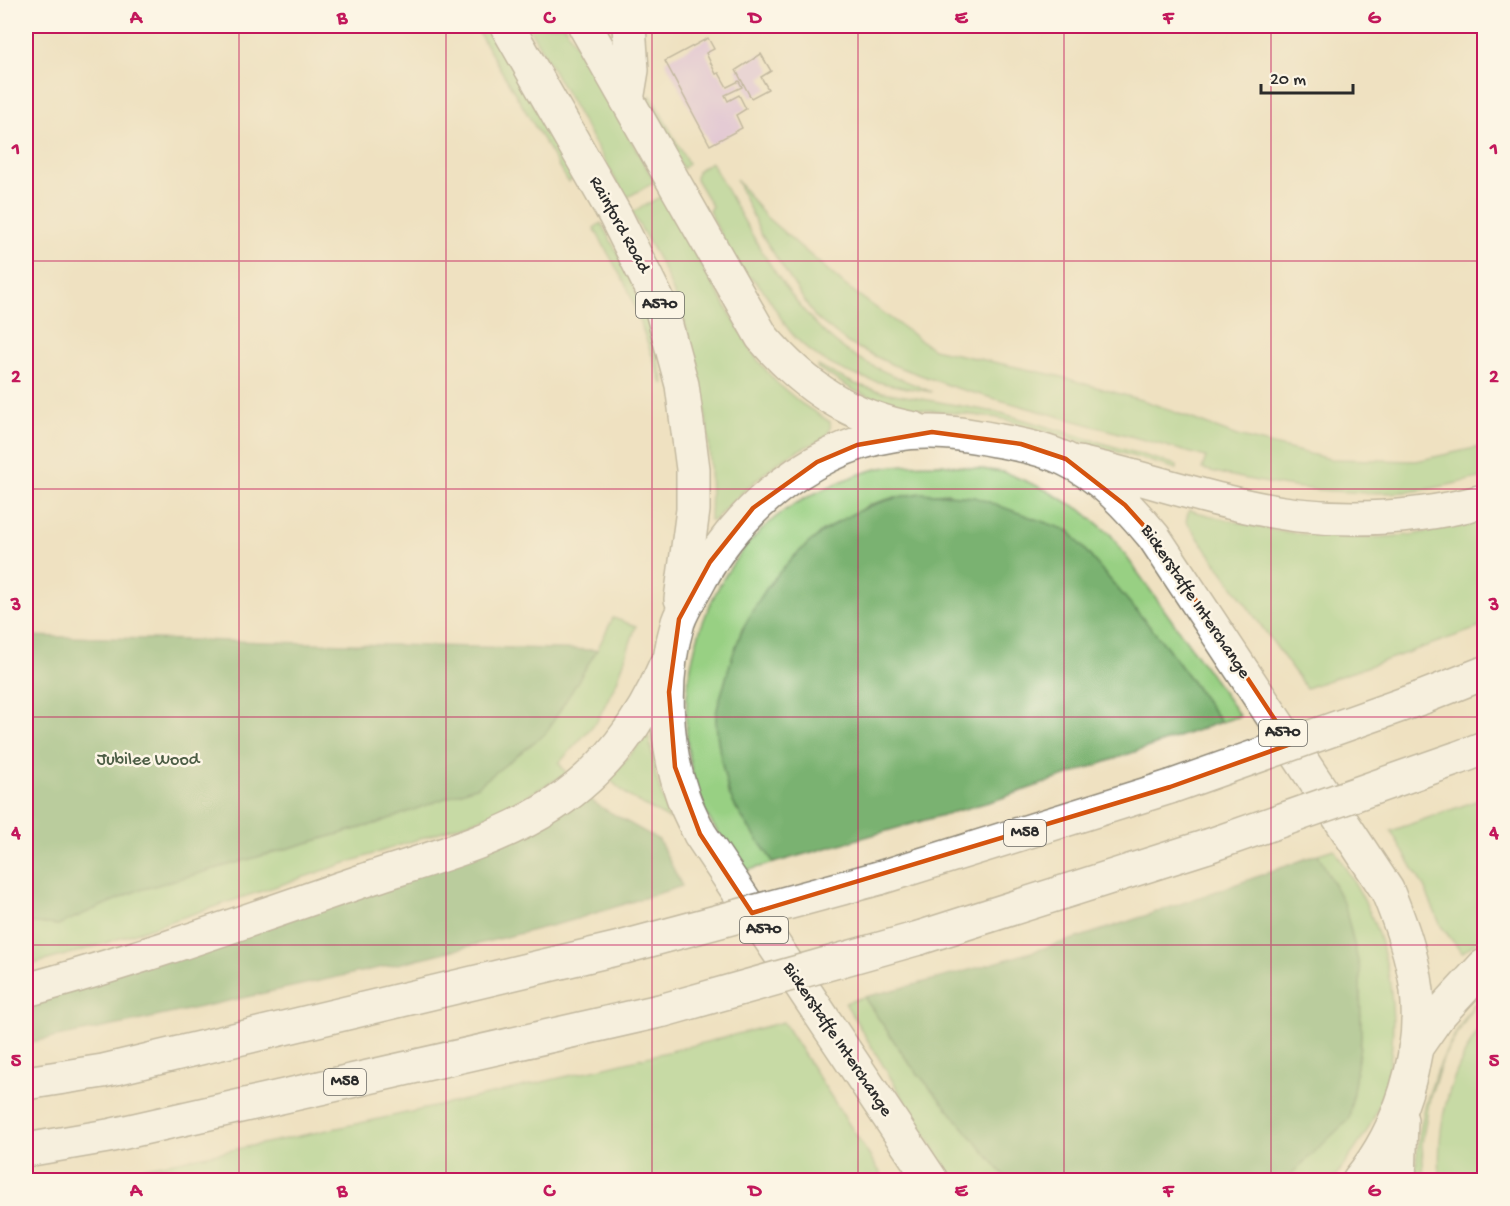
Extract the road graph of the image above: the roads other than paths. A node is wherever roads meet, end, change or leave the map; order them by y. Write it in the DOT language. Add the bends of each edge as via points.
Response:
graph roads {
  1 [pos="507,26"];
  2 [pos="585,26"];
  3 [pos="638,33"];
  4 [pos="627,100"];
  5 [pos="932,432"];
  6 [pos="1066,459"];
  7 [pos="1485,501"];
  8 [pos="679,619"];
  9 [pos="670,653"];
  10 [pos="1485,673"];
  11 [pos="1471,753"];
  12 [pos="1485,966"];
  13 [pos="26,990"];
  14 [pos="1415,1049"];
  15 [pos="26,1083"];
  16 [pos="1406,1088"];
  17 [pos="26,1150"];
  18 [pos="931,1180"];
  19 [pos="1359,1180"];
  20 [pos="1399,1180"];
  1 -- 8 [label="main road, Rainford Road / A570" via="645,271 670,337 689,423 693,469 693,510"];
  2 -- 4 [label="main road, A570"];
  3 -- 4 [label="main road"];
  4 -- 5 [label="main road, A570" via="762,337 788,367 845,406 873,418"];
  5 -- 6 [label="main road, Bickerstaffe Interchange / A570" via="1021,444"];
  5 -- 8 [label="main road, Bickerstaffe Interchange / A570" via="857,445 784,482 724,540"];
  6 -- 7 [label="main road" via="1297,515 1407,516"];
  6 -- 14 [label="main road, Bickerstaffe Interchange / A570" via="1097,480 1154,537 1387,890 1404,932 1415,976"];
  8 -- 9 [label="main road, Bickerstaffe Interchange / A570"];
  9 -- 13 [label="main road" via="652,698 620,744 568,794 518,826 256,918"];
  9 -- 18 [label="main road, Bickerstaffe Interchange / A570" via="669,737 683,798 700,834"];
  10 -- 15 [label="main road, M58, bridge" via="1170,788 879,878 624,947 103,1071"];
  11 -- 17 [label="main road, M58, bridge" via="1208,846 918,938 664,1010 108,1136"];
  12 -- 14 [label="main road" via="1438,1016"];
  14 -- 16 [label="main road, Bickerstaffe Interchange / A570"];
  16 -- 19 [label="main road, Bickerstaffe Interchange / A570" via="1390,1131"];
  16 -- 20 [label="main road, A570"];
}
